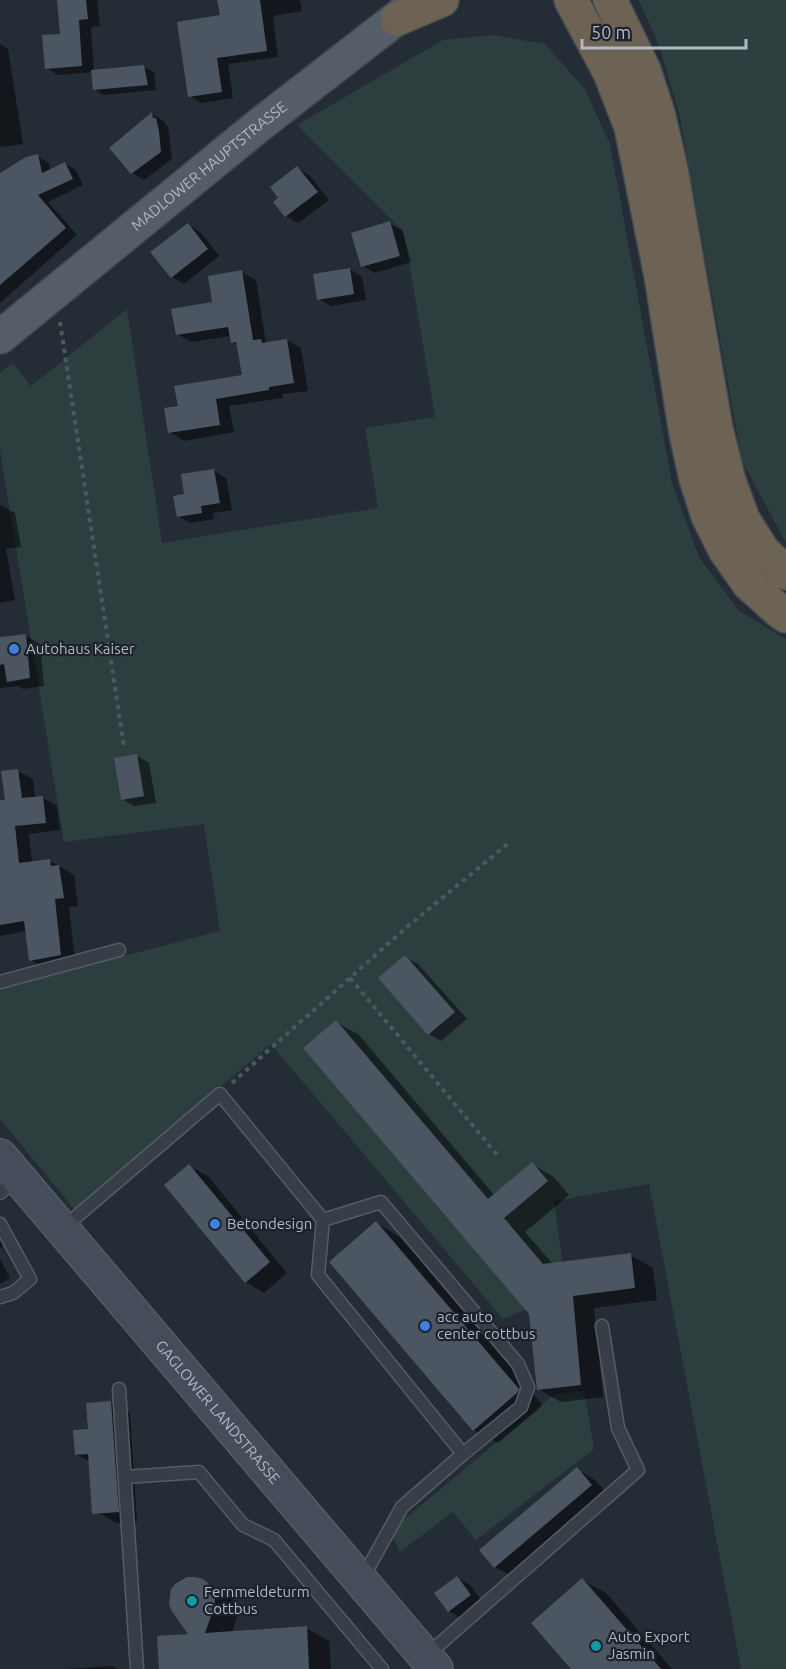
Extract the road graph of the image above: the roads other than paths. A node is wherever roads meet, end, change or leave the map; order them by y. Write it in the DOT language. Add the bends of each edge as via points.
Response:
graph roads {
  1 [pos="442,0"];
  2 [pos="610,0"];
  3 [pos="571,1"];
  4 [pos="409,9"];
  5 [pos="0,337"];
  6 [pos="786,573"];
  7 [pos="786,616"];
  8 [pos="119,950"];
  9 [pos="0,982"];
  10 [pos="6,1175"];
  11 [pos="323,1220"];
  12 [pos="0,1224"];
  13 [pos="62,1229"];
  14 [pos="0,1297"];
  15 [pos="602,1326"];
  16 [pos="119,1389"];
  17 [pos="463,1454"];
  18 [pos="125,1477"];
  19 [pos="361,1580"];
  20 [pos="430,1663"];
  21 [pos="137,1669"];
  22 [pos="382,1669"];
  1 -- 4 [label="highway"];
  2 -- 6 [label="highway" via="644,70 658,113 729,480 743,519 763,551"];
  3 -- 7 [label="highway" via="610,73 631,127 661,276 686,434 708,516 749,584"];
  4 -- 5 [label="main road, MADLOWER HAUPTSTRASSE" via="258,126"];
  8 -- 9 [label="lane"];
  10 -- 13 [label="main road, GAGLOWER LANDSTRASSE"];
  11 -- 13 [label="lane" via="220,1094"];
  11 -- 17 [label="lane" via="318,1275"];
  11 -- 17 [label="lane" via="381,1202 518,1364 528,1387 521,1407"];
  12 -- 14 [label="lane" via="30,1279 13,1293"];
  13 -- 19 [label="main road, GAGLOWER LANDSTRASSE"];
  15 -- 20 [label="lane" via="618,1428 638,1470"];
  16 -- 18 [label="lane"];
  17 -- 19 [label="lane" via="402,1507"];
  18 -- 21 [label="lane"];
  18 -- 22 [label="lane" via="199,1472 243,1525 274,1540"];
  19 -- 20 [label="main road, GAGLOWER LANDSTRASSE"];
}
